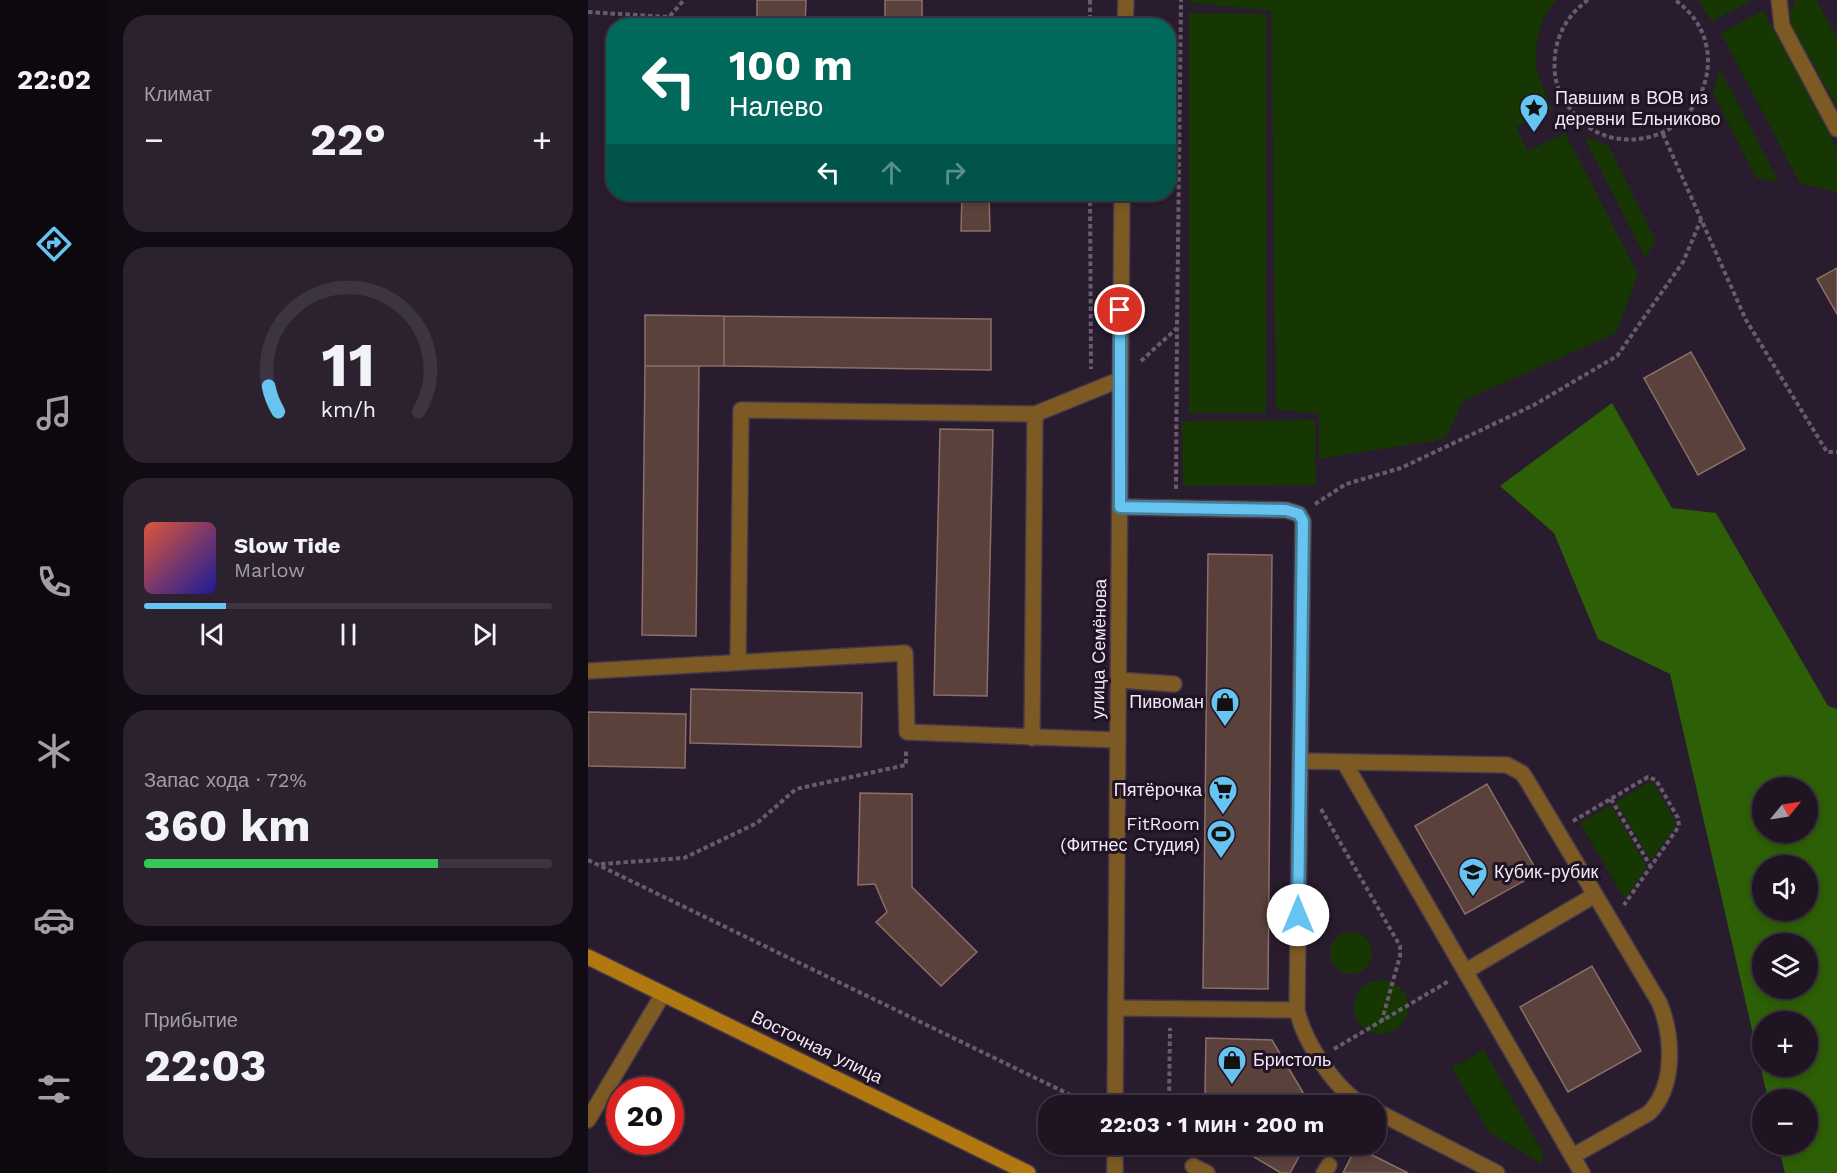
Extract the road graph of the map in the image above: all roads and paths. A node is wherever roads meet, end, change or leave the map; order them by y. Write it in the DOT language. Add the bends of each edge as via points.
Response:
graph roads {
  1 [pos="684,0"];
  2 [pos="1090,0"];
  3 [pos="1126,0"];
  4 [pos="1181,0"];
  5 [pos="1588,0"];
  6 [pos="1675,0"];
  7 [pos="1779,0"];
  8 [pos="588,12"];
  9 [pos="1090,18"];
  10 [pos="1125,18"];
  11 [pos="1837,129"];
  12 [pos="1663,134"];
  13 [pos="1090,201"];
  14 [pos="1122,201"];
  15 [pos="1701,220"];
  16 [pos="1177,328"];
  17 [pos="1119,380"];
  18 [pos="1091,391"];
  19 [pos="1035,414"];
  20 [pos="1837,452"];
  21 [pos="1120,507"];
  22 [pos="1176,508"];
  23 [pos="1299,514"];
  24 [pos="738,661"];
  25 [pos="588,671"];
  26 [pos="1118,680"];
  27 [pos="1174,684"];
  28 [pos="907,732"];
  29 [pos="1032,738"];
  30 [pos="1117,740"];
  31 [pos="1300,761"];
  32 [pos="1344,762"];
  33 [pos="1611,799"];
  34 [pos="1317,801"];
  35 [pos="1557,830"];
  36 [pos="588,860"];
  37 [pos="598,864"];
  38 [pos="1651,867"];
  39 [pos="1595,895"];
  40 [pos="1612,923"];
  41 [pos="588,957"];
  42 [pos="1466,971"];
  43 [pos="663,994"];
  44 [pos="1116,1008"];
  45 [pos="1170,1008"];
  46 [pos="1297,1010"];
  47 [pos="1382,1020"];
  48 [pos="1320,1057"];
  49 [pos="1070,1095"];
  50 [pos="1115,1095"];
  51 [pos="1169,1095"];
  52 [pos="1349,1095"];
  53 [pos="1386,1116"];
  54 [pos="588,1120"];
  55 [pos="1115,1155"];
  56 [pos="1573,1156"];
  57 [pos="1192,1166"];
  58 [pos="1028,1173"];
  59 [pos="1115,1173"];
  60 [pos="1207,1173"];
  61 [pos="1497,1173"];
  62 [pos="1582,1173"];
  1 -- 8 [label="path" via="669,17"];
  2 -- 9 [label="path"];
  3 -- 10 [label="street"];
  4 -- 16 [label="path"];
  5 -- 12 [label="path" via="1575,9 1561,31 1554,57 1556,84 1568,108 1587,127 1611,138 1637,141"];
  6 -- 12 [label="path" via="1695,21 1706,45 1708,72 1700,98 1685,119"];
  7 -- 11 [label="street" via="1782,26"];
  12 -- 15 [label="path"];
  13 -- 18 [label="path"];
  14 -- 17 [label="street, улица Семёнова"];
  15 -- 20 [label="path" via="1746,320 1827,452"];
  15 -- 23 [label="path" via="1683,262 1617,356 1534,405 1401,468 1346,484"];
  16 -- 17 [label="path"];
  16 -- 22 [label="path"];
  17 -- 18 [label="street"];
  17 -- 21 [label="street, улица Семёнова"];
  18 -- 19 [label="street"];
  19 -- 24 [label="street" via="741,410"];
  19 -- 29 [label="street"];
  21 -- 22 [label="street"];
  21 -- 26 [label="street, улица Семёнова"];
  22 -- 23 [label="street" via="1286,510"];
  23 -- 31 [label="street" via="1303,521"];
  24 -- 25 [label="street"];
  24 -- 28 [label="street" via="905,653"];
  26 -- 27 [label="street"];
  26 -- 30 [label="street, улица Семёнова"];
  28 -- 29 [label="street"];
  28 -- 37 [label="path" via="906,765 796,789 757,824 684,858"];
  29 -- 30 [label="street"];
  30 -- 44 [label="street, улица Семёнова"];
  31 -- 32 [label="street"];
  31 -- 46 [label="street"];
  32 -- 35 [label="street" via="1515,767"];
  32 -- 42 [label="street"];
  33 -- 35 [label="path"];
  33 -- 38 [label="path"];
  33 -- 38 [label="path" via="1648,777 1656,780 1679,823"];
  34 -- 47 [label="path" via="1400,946"];
  35 -- 39 [label="street"];
  36 -- 37 [label="path"];
  37 -- 49 [label="path"];
  38 -- 40 [label="path"];
  39 -- 40 [label="street"];
  39 -- 42 [label="street"];
  40 -- 56 [label="street" via="1663,1012 1669,1044 1666,1086 1649,1113"];
  41 -- 43 [label="main road, Восточная улица"];
  42 -- 47 [label="path"];
  42 -- 56 [label="street"];
  43 -- 54 [label="street"];
  43 -- 58 [label="main road, Восточная улица"];
  44 -- 45 [label="street"];
  44 -- 50 [label="street, улица Семёнова"];
  45 -- 46 [label="street"];
  45 -- 51 [label="path"];
  46 -- 48 [label="street"];
  47 -- 48 [label="path"];
  48 -- 52 [label="street" via="1341,1089"];
  53 -- 61 [label="street"];
  55 -- 59 [label="street"];
  56 -- 62 [label="street"];
  57 -- 60 [label="street"];
}
